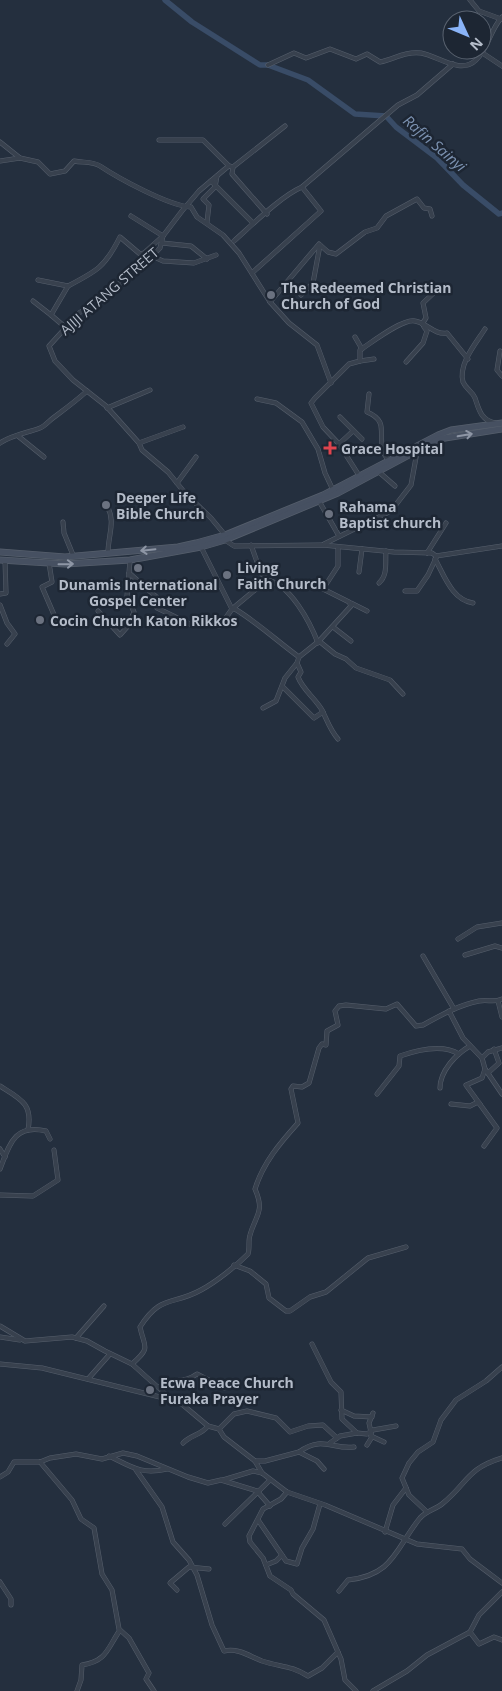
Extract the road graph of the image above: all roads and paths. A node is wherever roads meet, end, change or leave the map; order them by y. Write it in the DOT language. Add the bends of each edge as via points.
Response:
graph roads {
  1 [pos="470,0"];
  2 [pos="501,18"];
  3 [pos="492,28"];
  4 [pos="477,60"];
  5 [pos="453,64"];
  6 [pos="268,65"];
  7 [pos="284,126"];
  8 [pos="159,140"];
  9 [pos="0,142"];
  10 [pos="20,158"];
  11 [pos="0,161"];
  12 [pos="231,167"];
  13 [pos="217,176"];
  14 [pos="212,181"];
  15 [pos="215,187"];
  16 [pos="302,187"];
  17 [pos="186,207"];
  18 [pos="267,214"];
  19 [pos="131,216"];
  20 [pos="432,216"];
  21 [pos="207,222"];
  22 [pos="253,223"];
  23 [pos="163,236"];
  24 [pos="234,241"];
  25 [pos="162,243"];
  26 [pos="320,245"];
  27 [pos="216,255"];
  28 [pos="208,259"];
  29 [pos="146,260"];
  30 [pos="252,273"];
  31 [pos="38,280"];
  32 [pos="68,286"];
  33 [pos="440,287"];
  34 [pos="301,295"];
  35 [pos="33,302"];
  36 [pos="270,302"];
  37 [pos="51,315"];
  38 [pos="423,325"];
  39 [pos="65,328"];
  40 [pos="485,329"];
  41 [pos="355,337"];
  42 [pos="362,349"];
  43 [pos="500,351"];
  44 [pos="374,359"];
  45 [pos="468,359"];
  46 [pos="360,361"];
  47 [pos="406,362"];
  48 [pos="502,376"];
  49 [pos="331,384"];
  50 [pos="150,390"];
  51 [pos="87,391"];
  52 [pos="369,394"];
  53 [pos="257,399"];
  54 [pos="108,408"];
  55 [pos="340,417"];
  56 [pos="501,425"];
  57 [pos="183,427"];
  58 [pos="353,431"];
  59 [pos="18,436"];
  60 [pos="362,439"];
  61 [pos="0,443"];
  62 [pos="139,443"];
  63 [pos="339,444"];
  64 [pos="417,452"];
  65 [pos="44,457"];
  66 [pos="196,457"];
  67 [pos="389,461"];
  68 [pos="379,472"];
  69 [pos="360,477"];
  70 [pos="177,483"];
  71 [pos="395,486"];
  72 [pos="332,488"];
  73 [pos="320,501"];
  74 [pos="107,506"];
  75 [pos="63,522"];
  76 [pos="446,523"];
  77 [pos="339,536"];
  78 [pos="225,537"];
  79 [pos="252,545"];
  80 [pos="323,545"];
  81 [pos="338,546"];
  82 [pos="502,546"];
  83 [pos="201,547"];
  84 [pos="362,549"];
  85 [pos="386,551"];
  86 [pos="0,552"];
  87 [pos="108,553"];
  88 [pos="426,553"];
  89 [pos="73,556"];
  90 [pos="436,557"];
  91 [pos="3,560"];
  92 [pos="130,560"];
  93 [pos="49,563"];
  94 [pos="359,572"];
  95 [pos="129,573"];
  96 [pos="267,580"];
  97 [pos="379,583"];
  98 [pos="404,591"];
  99 [pos="0,594"];
  100 [pos="351,603"];
  101 [pos="472,603"];
  102 [pos="0,605"];
  103 [pos="232,609"];
  104 [pos="98,611"];
  105 [pos="367,611"];
  106 [pos="70,623"];
  107 [pos="333,626"];
  108 [pos="351,641"];
  109 [pos="319,642"];
  110 [pos="7,644"];
  111 [pos="299,657"];
  112 [pos="297,663"];
  113 [pos="283,687"];
  114 [pos="403,694"];
  115 [pos="263,708"];
  116 [pos="323,712"];
  117 [pos="338,739"];
  118 [pos="502,922"];
  119 [pos="458,938"];
  120 [pos="502,948"];
  121 [pos="465,955"];
  122 [pos="423,956"];
  123 [pos="500,1000"];
  124 [pos="452,1010"];
  125 [pos="502,1017"];
  126 [pos="470,1046"];
  127 [pos="502,1048"];
  128 [pos="494,1049"];
  129 [pos="459,1054"];
  130 [pos="482,1058"];
  131 [pos="487,1071"];
  132 [pos="0,1086"];
  133 [pos="440,1088"];
  134 [pos="376,1094"];
  135 [pos="502,1094"];
  136 [pos="451,1104"];
  137 [pos="482,1106"];
  138 [pos="28,1130"];
  139 [pos="50,1139"];
  140 [pos="484,1146"];
  141 [pos="0,1149"];
  142 [pos="54,1150"];
  143 [pos="5,1157"];
  144 [pos="0,1169"];
  145 [pos="0,1195"];
  146 [pos="406,1247"];
  147 [pos="234,1266"];
  148 [pos="104,1306"];
  149 [pos="0,1326"];
  150 [pos="0,1337"];
  151 [pos="76,1338"];
  152 [pos="25,1341"];
  153 [pos="312,1344"];
  154 [pos="110,1354"];
  155 [pos="0,1364"];
  156 [pos="132,1364"];
  157 [pos="502,1367"];
  158 [pos="88,1378"];
  159 [pos="159,1387"];
  160 [pos="224,1388"];
  161 [pos="173,1401"];
  162 [pos="341,1410"];
  163 [pos="208,1426"];
  164 [pos="396,1426"];
  165 [pos="219,1429"];
  166 [pos="357,1432"];
  167 [pos="369,1433"];
  168 [pos="372,1437"];
  169 [pos="337,1438"];
  170 [pos="183,1442"];
  171 [pos="384,1442"];
  172 [pos="330,1443"];
  173 [pos="367,1445"];
  174 [pos="354,1447"];
  175 [pos="299,1452"];
  176 [pos="109,1456"];
  177 [pos="502,1458"];
  178 [pos="255,1461"];
  179 [pos="40,1462"];
  180 [pos="167,1469"];
  181 [pos="324,1469"];
  182 [pos="136,1470"];
  183 [pos="156,1472"];
  184 [pos="262,1473"];
  185 [pos="0,1477"];
  186 [pos="141,1477"];
  187 [pos="221,1480"];
  188 [pos="270,1480"];
  189 [pos="406,1488"];
  190 [pos="287,1492"];
  191 [pos="259,1493"];
  192 [pos="320,1504"];
  193 [pos="270,1506"];
  194 [pos="426,1512"];
  195 [pos="258,1520"];
  196 [pos="225,1524"];
  197 [pos="385,1532"];
  198 [pos="405,1539"];
  199 [pos="282,1554"];
  200 [pos="266,1565"];
  201 [pos="194,1568"];
  202 [pos="209,1569"];
  203 [pos="0,1582"];
  204 [pos="502,1583"];
  205 [pos="176,1590"];
  206 [pos="339,1590"];
  207 [pos="502,1592"];
  208 [pos="11,1605"];
  209 [pos="120,1630"];
  210 [pos="470,1632"];
  211 [pos="502,1640"];
  212 [pos="338,1652"];
  213 [pos="77,1691"];
  214 [pos="154,1691"];
  215 [pos="356,1691"];
  216 [pos="373,1691"];
  1 -- 2 [label="street" via="479,11"];
  2 -- 3 [label="street"];
  4 -- 5 [label="street" via="467,66"];
  5 -- 6 [label="street" via="420,53 404,53 380,62 367,54 356,59 330,49 306,58 294,53"];
  5 -- 16 [label="street" via="417,95 398,105"];
  7 -- 12 [label="street, AJIJI ATANG STREET"];
  8 -- 12 [label="street" via="203,140"];
  9 -- 10 [label="street"];
  10 -- 11 [label="street"];
  10 -- 17 [label="street" via="38,162 54,175 65,171 74,160 87,162"];
  12 -- 13 [label="street, AJIJI ATANG STREET"];
  12 -- 18 [label="street" via="232,174"];
  13 -- 14 [label="street, AJIJI ATANG STREET"];
  13 -- 15 [label="street"];
  14 -- 15 [label="street"];
  14 -- 17 [label="street, AJIJI ATANG STREET"];
  15 -- 21 [label="street" via="202,199 209,204"];
  15 -- 22 [label="street"];
  16 -- 18 [label="street"];
  16 -- 30 [label="street" via="321,211"];
  17 -- 21 [label="street" via="191,207 197,217"];
  17 -- 23 [label="street, AJIJI ATANG STREET"];
  18 -- 22 [label="street"];
  19 -- 23 [label="street"];
  20 -- 26 [label="street" via="430,209 424,208 417,199 386,216 377,228 365,232 336,254"];
  21 -- 30 [label="street" via="235,248"];
  22 -- 24 [label="street"];
  23 -- 25 [label="street, AJIJI ATANG STREET"];
  23 -- 32 [label="street" via="140,254 120,237 103,266"];
  25 -- 28 [label="street" via="191,246"];
  25 -- 29 [label="street, AJIJI ATANG STREET"];
  26 -- 34 [label="street" via="313,284"];
  26 -- 36 [label="street" via="313,249"];
  27 -- 28 [label="street"];
  28 -- 29 [label="street" via="194,264 163,262 154,257"];
  29 -- 39 [label="street, AJIJI ATANG STREET"];
  30 -- 36 [label="street"];
  31 -- 32 [label="street"];
  32 -- 37 [label="street"];
  33 -- 38 [label="street" via="423,303 426,318"];
  35 -- 37 [label="street"];
  36 -- 49 [label="street" via="304,338 317,345"];
  37 -- 39 [label="street"];
  38 -- 42 [label="street" via="415,320 402,323"];
  38 -- 45 [label="street" via="441,334 447,333"];
  38 -- 47 [label="street" via="426,336"];
  39 -- 51 [label="street, AJIJI ATANG STREET" via="49,346 50,352 73,380"];
  40 -- 45 [label="street" via="471,348"];
  41 -- 42 [label="street"];
  42 -- 46 [label="street"];
  43 -- 48 [label="street" via="497,370"];
  44 -- 46 [label="street"];
  45 -- 56 [label="street" via="462,375 464,385 474,394 479,411 486,420"];
  46 -- 49 [label="street" via="349,364"];
  49 -- 63 [label="street" via="311,403 323,427"];
  50 -- 54 [label="street"];
  51 -- 54 [label="street, AJIJI ATANG STREET"];
  51 -- 59 [label="street" via="41,428"];
  52 -- 67 [label="street" via="366,409 376,416 382,427 382,450"];
  53 -- 72 [label="street" via="276,403 302,422 318,449"];
  54 -- 62 [label="street, AJIJI ATANG STREET"];
  55 -- 58 [label="street"];
  64 -- 56 [label="main road, one-way" via="439,439"];
  56 -- 67 [label="main road" via="451,430"];
  57 -- 62 [label="street"];
  58 -- 60 [label="street"];
  58 -- 63 [label="street"];
  59 -- 61 [label="street"];
  59 -- 65 [label="street"];
  62 -- 70 [label="street, AJIJI ATANG STREET" via="142,450"];
  63 -- 69 [label="street"];
  64 -- 68 [label="main road"];
  64 -- 77 [label="street" via="410,485 391,511"];
  66 -- 70 [label="street"];
  67 -- 69 [label="main road"];
  68 -- 71 [label="street"];
  68 -- 73 [label="main road"];
  69 -- 72 [label="main road"];
  70 -- 78 [label="street, AJIJI ATANG STREET" via="212,518"];
  72 -- 78 [label="main road" via="323,495"];
  73 -- 77 [label="street"];
  73 -- 78 [label="main road"];
  74 -- 87 [label="street" via="113,522"];
  75 -- 89 [label="street"];
  76 -- 88 [label="street"];
  77 -- 80 [label="street"];
  78 -- 79 [label="street" via="234,546"];
  78 -- 83 [label="main road"];
  78 -- 87 [label="main road, one-way" via="178,547"];
  79 -- 80 [label="street"];
  79 -- 96 [label="street" via="261,573"];
  80 -- 81 [label="street"];
  81 -- 84 [label="street"];
  81 -- 100 [label="street" via="338,566 323,589"];
  82 -- 90 [label="street"];
  83 -- 92 [label="main road"];
  83 -- 103 [label="street"];
  84 -- 85 [label="street"];
  84 -- 94 [label="street"];
  85 -- 88 [label="street"];
  85 -- 97 [label="street" via="386,573"];
  86 -- 89 [label="main road"];
  87 -- 89 [label="main road"];
  88 -- 90 [label="street"];
  90 -- 98 [label="street" via="416,591"];
  90 -- 101 [label="street" via="455,594 462,601"];
  91 -- 93 [label="main road"];
  91 -- 99 [label="street" via="7,587 6,593"];
  93 -- 92 [label="main road, one-way"];
  92 -- 95 [label="street"];
  93 -- 106 [label="street" via="52,582 42,587 58,624"];
  95 -- 103 [label="street" via="161,600 157,608 190,624 220,626"];
  95 -- 104 [label="street" via="128,596 134,612 128,626 120,635"];
  96 -- 103 [label="street"];
  96 -- 109 [label="street" via="275,582 301,608"];
  100 -- 105 [label="street"];
  100 -- 107 [label="street"];
  102 -- 110 [label="street" via="14,634"];
  103 -- 111 [label="street" via="251,619"];
  107 -- 108 [label="street"];
  107 -- 109 [label="street"];
  109 -- 111 [label="street"];
  109 -- 114 [label="street" via="356,668 390,680"];
  111 -- 112 [label="street"];
  112 -- 113 [label="street" via="285,678"];
  112 -- 116 [label="street" via="301,684"];
  113 -- 115 [label="street" via="276,701"];
  113 -- 116 [label="street" via="314,718"];
  116 -- 117 [label="street"];
  118 -- 119 [label="street" via="477,927"];
  120 -- 121 [label="street" via="494,946"];
  122 -- 124 [label="street"];
  123 -- 124 [label="street" via="482,1000"];
  123 -- 125 [label="street"];
  124 -- 126 [label="street" via="463,1038"];
  124 -- 147 [label="street" via="416,1026 397,1004 386,1009 339,1006 335,1011 338,1025 326,1031 326,1045 319,1048 309,1083 291,1089 298,1123 260,1172 255,1189 260,1209 250,1233 250,1250"];
  126 -- 129 [label="street"];
  126 -- 130 [label="street"];
  127 -- 128 [label="street"];
  128 -- 130 [label="street"];
  128 -- 131 [label="street" via="499,1063"];
  129 -- 133 [label="street" via="440,1077"];
  129 -- 134 [label="street" via="451,1048 443,1048 418,1050 400,1056 399,1066"];
  130 -- 131 [label="street"];
  131 -- 135 [label="street"];
  131 -- 137 [label="street" via="482,1078 466,1085"];
  132 -- 138 [label="street" via="22,1100 30,1116"];
  136 -- 137 [label="street" via="470,1106 478,1102"];
  137 -- 140 [label="street" via="497,1128"];
  138 -- 139 [label="street" via="46,1131"];
  138 -- 143 [label="street" via="12,1139"];
  141 -- 143 [label="street"];
  142 -- 145 [label="street" via="58,1180 32,1196"];
  143 -- 144 [label="street"];
  146 -- 147 [label="street" via="368,1258 326,1292 310,1297 290,1311 269,1298 266,1284 250,1271"];
  147 -- 156 [label="street" via="201,1290 152,1309 140,1327 145,1338 143,1354"];
  148 -- 151 [label="street"];
  149 -- 152 [label="street"];
  150 -- 152 [label="street"];
  151 -- 152 [label="street"];
  151 -- 154 [label="street" via="88,1340"];
  153 -- 162 [label="street" via="331,1382 340,1392"];
  154 -- 156 [label="street"];
  154 -- 158 [label="street"];
  155 -- 158 [label="street" via="42,1368"];
  156 -- 159 [label="street"];
  157 -- 189 [label="street" via="456,1400 441,1420 433,1442 409,1463 402,1478"];
  158 -- 161 [label="street"];
  159 -- 160 [label="street" via="166,1381 188,1381 197,1374"];
  159 -- 161 [label="street"];
  161 -- 163 [label="street" via="183,1405"];
  162 -- 166 [label="street" via="342,1419"];
  162 -- 167 [label="street" via="354,1416 373,1415"];
  163 -- 165 [label="street"];
  163 -- 170 [label="street"];
  164 -- 167 [label="street"];
  165 -- 169 [label="street" via="234,1414 247,1411 271,1416 290,1432 308,1426 324,1426"];
  165 -- 178 [label="street" via="224,1437"];
  166 -- 167 [label="street"];
  166 -- 169 [label="street"];
  167 -- 168 [label="street"];
  168 -- 171 [label="street"];
  168 -- 173 [label="street"];
  169 -- 172 [label="street"];
  172 -- 174 [label="street"];
  172 -- 175 [label="street" via="313,1445"];
  175 -- 178 [label="street"];
  175 -- 181 [label="street" via="317,1461"];
  176 -- 179 [label="street" via="102,1459 76,1454"];
  176 -- 180 [label="street" via="123,1453 137,1456"];
  176 -- 182 [label="street"];
  177 -- 194 [label="street" via="484,1463 467,1476 442,1504"];
  178 -- 184 [label="street"];
  179 -- 185 [label="street" via="14,1462"];
  179 -- 209 [label="street" via="72,1500 80,1519 94,1528 102,1574 116,1601"];
  180 -- 183 [label="street"];
  180 -- 187 [label="street" via="208,1483"];
  182 -- 183 [label="street"];
  182 -- 186 [label="street"];
  183 -- 186 [label="street"];
  184 -- 187 [label="street" via="253,1471"];
  184 -- 188 [label="street"];
  186 -- 201 [label="street" via="162,1507 172,1542"];
  187 -- 191 [label="street"];
  188 -- 190 [label="street"];
  188 -- 191 [label="street"];
  189 -- 194 [label="street"];
  189 -- 197 [label="street" via="392,1505"];
  190 -- 192 [label="street"];
  190 -- 193 [label="street"];
  191 -- 193 [label="street"];
  191 -- 196 [label="street"];
  192 -- 197 [label="street"];
  192 -- 199 [label="street" via="297,1564 286,1560"];
  193 -- 195 [label="street" via="263,1508"];
  194 -- 198 [label="street"];
  195 -- 199 [label="street"];
  195 -- 200 [label="street" via="249,1536 250,1542"];
  197 -- 198 [label="street"];
  198 -- 204 [label="street" via="433,1547 462,1549"];
  198 -- 206 [label="street" via="386,1568 348,1580"];
  199 -- 200 [label="street"];
  200 -- 212 [label="street" via="270,1576 324,1620"];
  201 -- 202 [label="street"];
  201 -- 205 [label="street" via="189,1567 170,1583"];
  201 -- 212 [label="street" via="224,1651 232,1649 263,1661 287,1665 308,1676"];
  203 -- 208 [label="street" via="11,1599"];
  207 -- 210 [label="street" via="478,1614"];
  209 -- 213 [label="street" via="107,1654 96,1663 82,1665"];
  209 -- 214 [label="street" via="129,1638 147,1667 146,1679"];
  210 -- 211 [label="street" via="479,1644 494,1638"];
  210 -- 216 [label="street" via="427,1655 407,1672"];
  212 -- 215 [label="street" via="346,1680"];
}
